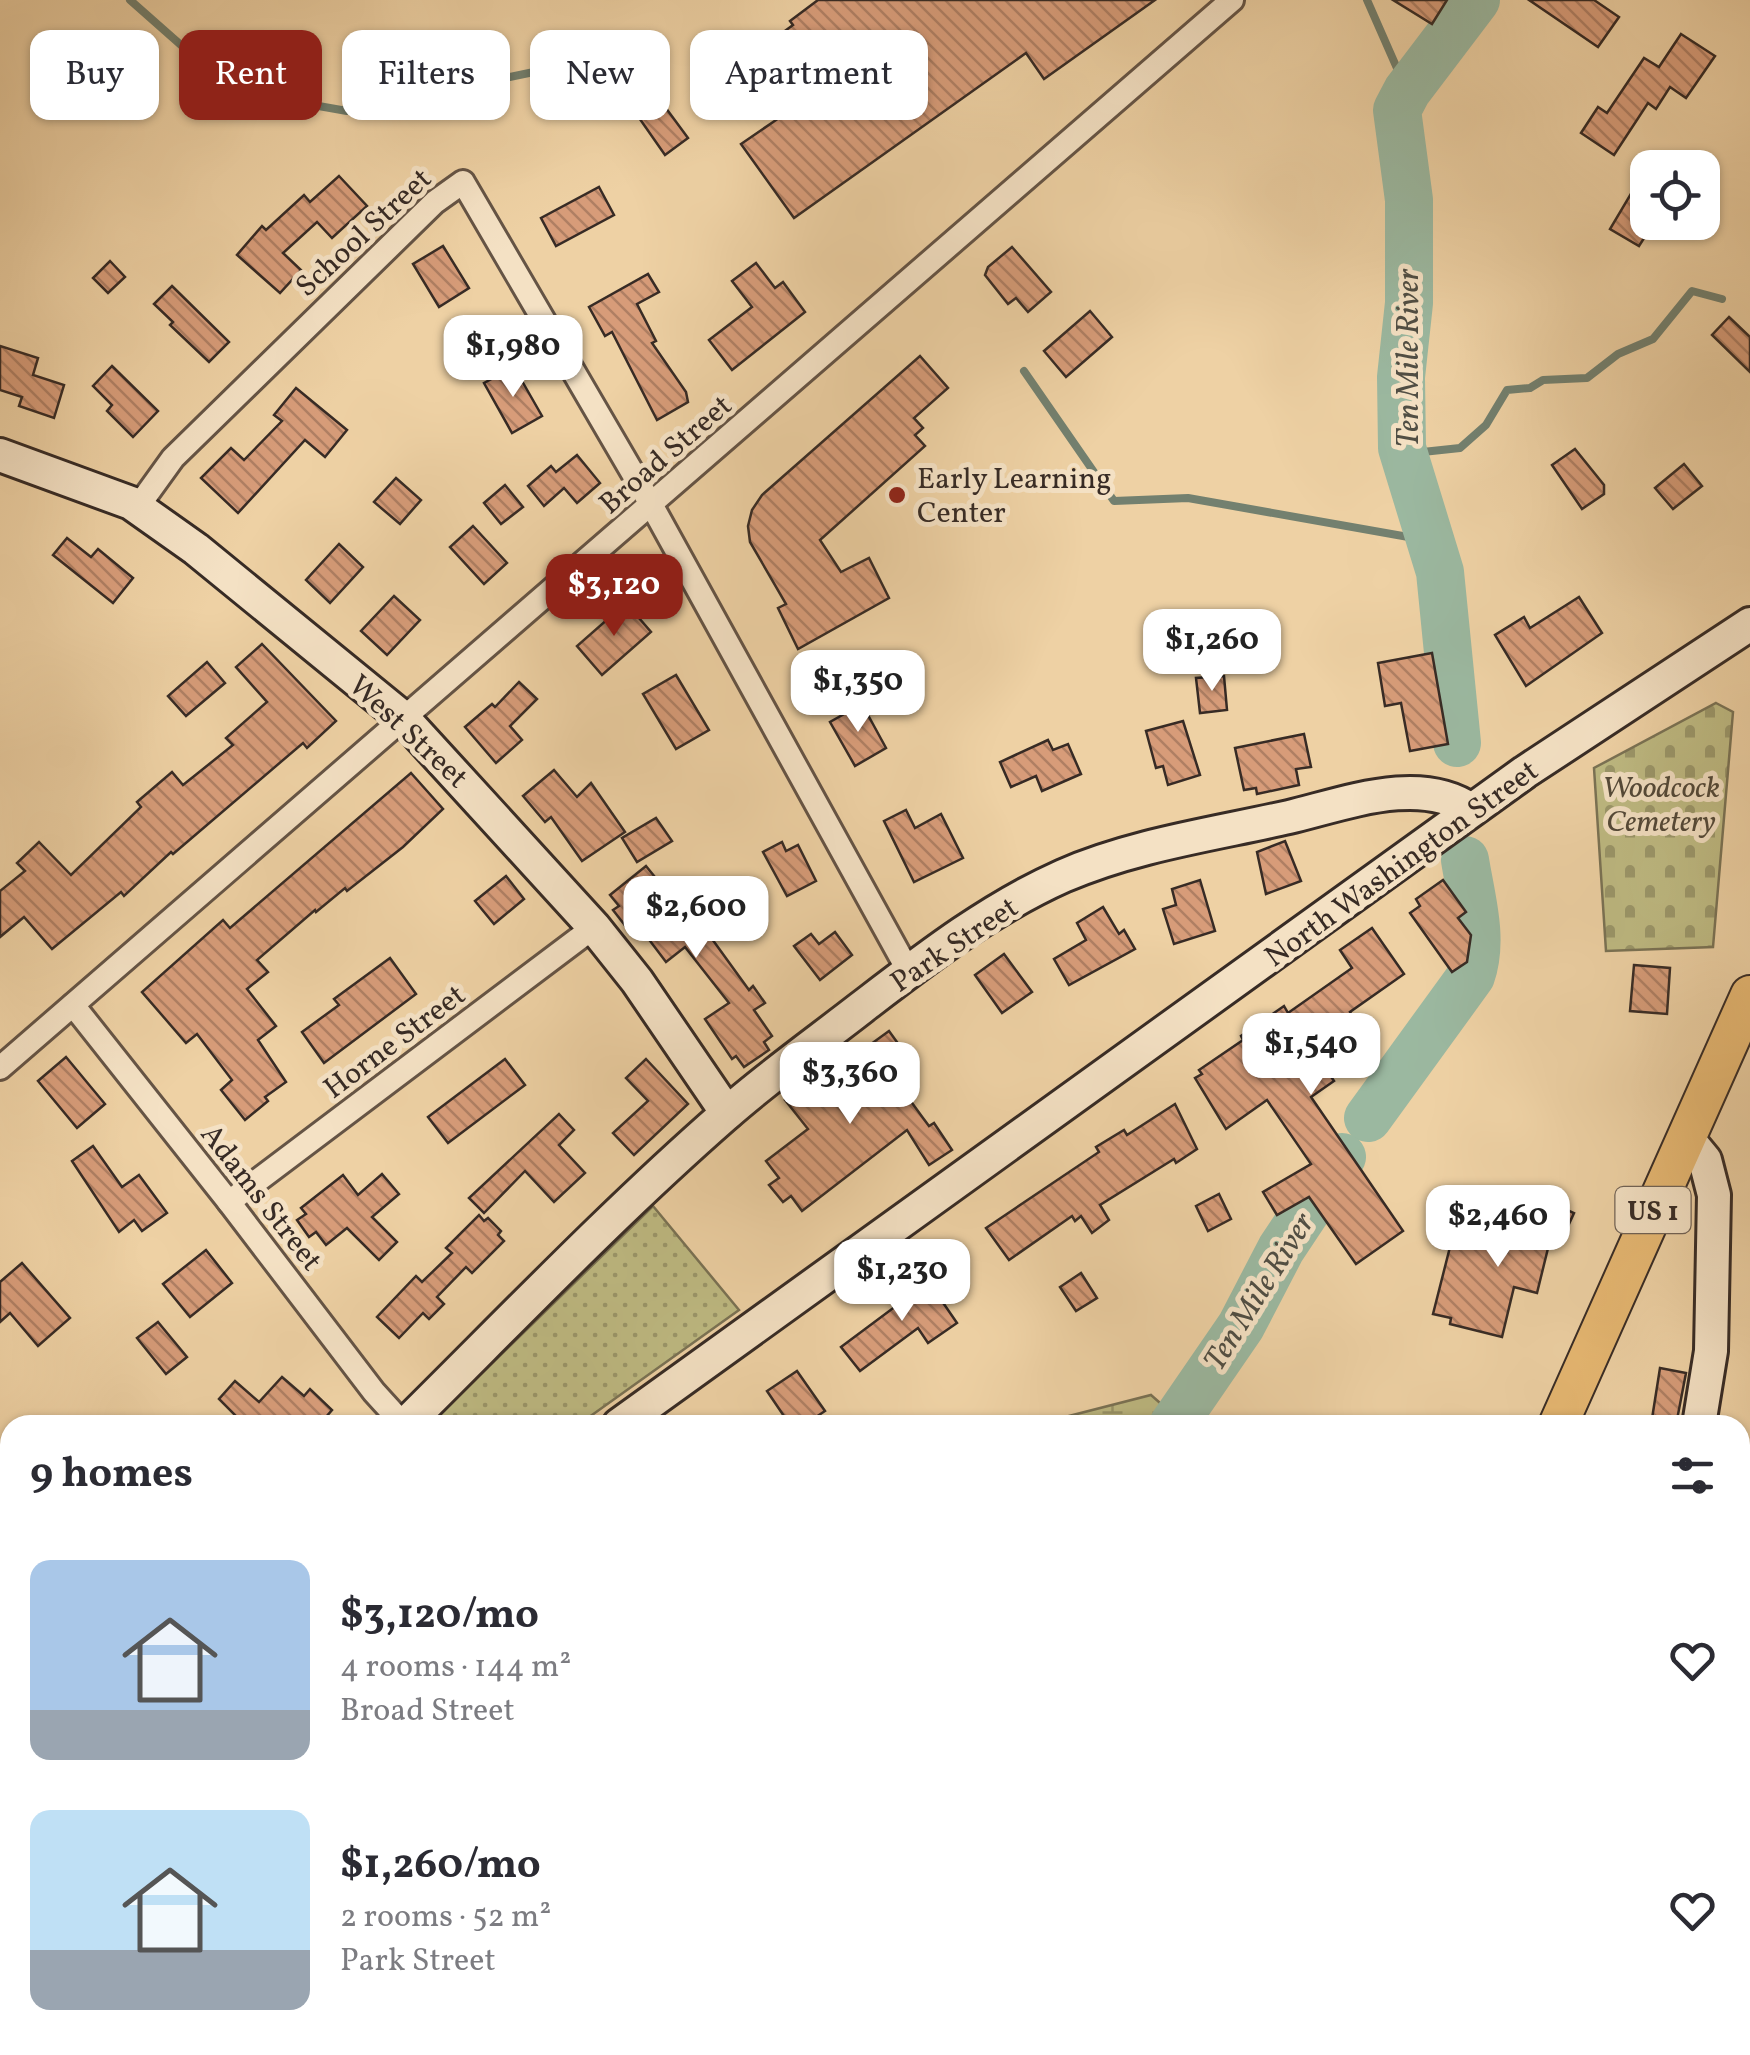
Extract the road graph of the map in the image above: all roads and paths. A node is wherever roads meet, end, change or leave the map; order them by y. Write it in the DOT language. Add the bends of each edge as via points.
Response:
graph roads {
  1 [pos="1232,0"];
  2 [pos="0,455"];
  3 [pos="652,506"];
  4 [pos="137,508"];
  5 [pos="1750,625"];
  6 [pos="403,718"];
  7 [pos="1472,810"];
  8 [pos="594,927"];
  9 [pos="908,972"];
  10 [pos="1750,995"];
  11 [pos="73,1005"];
  12 [pos="0,1068"];
  13 [pos="727,1113"];
  14 [pos="1686,1137"];
  15 [pos="230,1202"];
  16 [pos="395,1415"];
  17 [pos="414,1415"];
  18 [pos="633,1415"];
  19 [pos="1562,1415"];
  20 [pos="1701,1415"];
  1 -- 3 [label="street, Broad Street"];
  2 -- 4 [label="street, West Street"];
  3 -- 4 [label="street, School Street" via="462,182 173,458"];
  3 -- 6 [label="street, Broad Street"];
  3 -- 9 [label="street, School Street"];
  4 -- 6 [label="street, West Street"];
  5 -- 7 [label="street, North Washington Street"];
  6 -- 8 [label="street, West Street"];
  6 -- 11 [label="street, Broad Street"];
  7 -- 9 [label="street, Park Street" via="1442,796 1376,796 1122,856 1028,894"];
  7 -- 18 [label="street, North Washington Street"];
  8 -- 13 [label="street, West Street"];
  8 -- 15 [label="street, Horne Street"];
  9 -- 13 [label="street, Park Street"];
  10 -- 14 [label="main road, US 1"];
  11 -- 12 [label="street, Broad Street"];
  11 -- 15 [label="street, Adams Street"];
  13 -- 17 [label="street, Park Street"];
  14 -- 19 [label="main road, US 1"];
  14 -- 20 [label="street" via="1705,1160 1714,1196 1711,1350"];
  15 -- 16 [label="street, Adams Street"];
}
